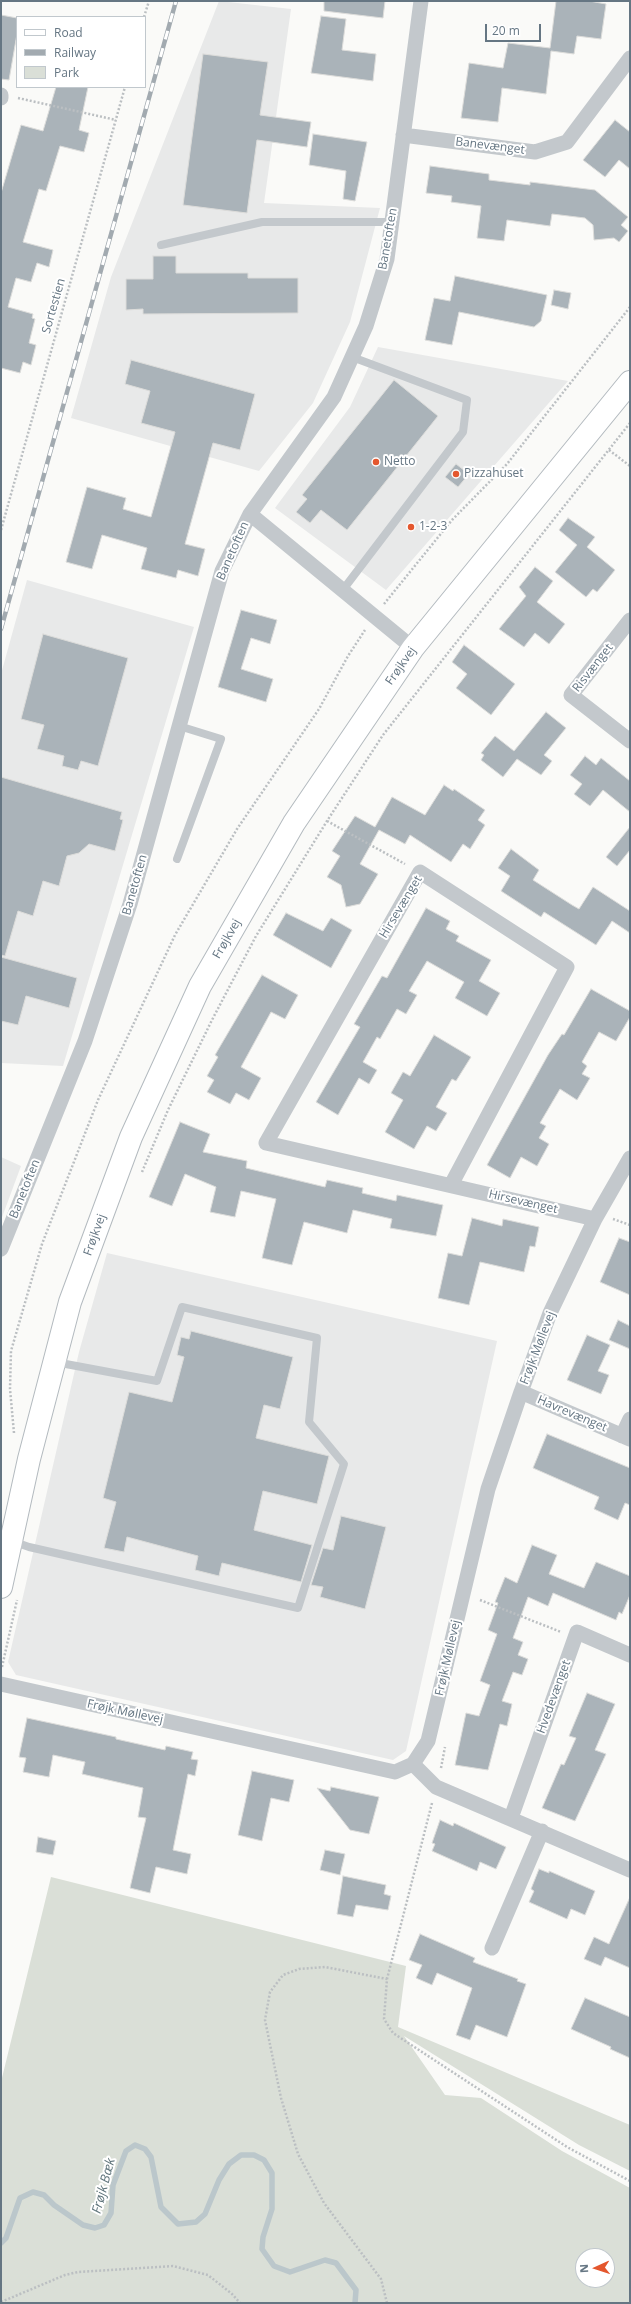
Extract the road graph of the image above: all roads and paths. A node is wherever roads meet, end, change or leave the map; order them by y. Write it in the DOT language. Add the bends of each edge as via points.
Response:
graph roads {
  1 [pos="149,1"];
  2 [pos="421,1"];
  3 [pos="144,16"];
  4 [pos="630,58"];
  5 [pos="125,88"];
  6 [pos="1,96"];
  7 [pos="116,120"];
  8 [pos="402,135"];
  9 [pos="391,222"];
  10 [pos="161,245"];
  11 [pos="352,357"];
  12 [pos="630,382"];
  13 [pos="630,423"];
  14 [pos="609,450"];
  15 [pos="630,466"];
  16 [pos="250,514"];
  17 [pos="1,515"];
  18 [pos="5,515"];
  19 [pos="1,530"];
  20 [pos="342,591"];
  21 [pos="630,620"];
  22 [pos="413,648"];
  23 [pos="179,726"];
  24 [pos="630,741"];
  25 [pos="327,821"];
  26 [pos="177,859"];
  27 [pos="420,872"];
  28 [pos="630,1158"];
  29 [pos="141,1173"];
  30 [pos="451,1185"];
  31 [pos="616,1213"];
  32 [pos="595,1219"];
  33 [pos="609,1226"];
  34 [pos="5,1227"];
  35 [pos="1,1249"];
  36 [pos="54,1362"];
  37 [pos="521,1392"];
  38 [pos="630,1419"];
  39 [pos="626,1437"];
  40 [pos="11,1540"];
  41 [pos="10,1590"];
  42 [pos="482,1592"];
  43 [pos="480,1600"];
  44 [pos="478,1608"];
  45 [pos="577,1632"];
  46 [pos="630,1655"];
  47 [pos="1,1669"];
  48 [pos="1,1684"];
  49 [pos="447,1740"];
  50 [pos="413,1764"];
  51 [pos="436,1787"];
  52 [pos="511,1818"];
  53 [pos="542,1831"];
  54 [pos="630,1870"];
  55 [pos="492,1948"];
  56 [pos="387,1979"];
  57 [pos="630,2181"];
  58 [pos="1,2302"];
  59 [pos="240,2303"];
  60 [pos="387,2303"];
  1 -- 3 [label="path"];
  2 -- 8 [label="street, Banetoften"];
  4 -- 8 [label="street, Banevænget" via="567,142 535,152"];
  5 -- 7 [label="path, Sortestien"];
  6 -- 7 [label="path"];
  7 -- 18 [label="path, Sortestien"];
  8 -- 9 [label="street, Banetoften"];
  9 -- 10 [label="lane" via="262,222"];
  9 -- 11 [label="street, Banetoften" via="387,259 366,326"];
  11 -- 16 [label="street, Banetoften" via="334,397"];
  11 -- 20 [label="lane" via="467,400 463,432"];
  12 -- 22 [label="street, Frøjkvej"];
  13 -- 14 [label="path"];
  14 -- 15 [label="path"];
  14 -- 25 [label="path" via="383,734"];
  16 -- 20 [label="street, Banetoften"];
  16 -- 23 [label="street, Banetoften" via="222,571"];
  17 -- 18 [label="path"];
  18 -- 19 [label="path, Sortestien"];
  20 -- 22 [label="street, Banetoften"];
  21 -- 24 [label="street, Risvænget" via="571,695"];
  22 -- 36 [label="street, Frøjkvej" via="294,823 200,986 131,1137 70,1302"];
  23 -- 26 [label="lane" via="221,739"];
  23 -- 34 [label="street, Banetoften" via="130,904 85,1041"];
  25 -- 27 [label="path"];
  25 -- 29 [label="path" via="256,936 168,1110"];
  27 -- 30 [label="street, Hirsevænget" via="567,967"];
  27 -- 30 [label="street, Hirsevænget" via="266,1143"];
  28 -- 32 [label="street, Frøjk Møllevej"];
  30 -- 32 [label="street, Hirsevænget"];
  31 -- 33 [label="path"];
  32 -- 37 [label="street, Frøjk Møllevej" via="550,1313"];
  34 -- 35 [label="street, Banetoften"];
  36 -- 40 [label="street, Frøjkvej"];
  36 -- 40 [label="lane" via="157,1381 182,1307 317,1338 309,1422 344,1464 298,1608 29,1547"];
  37 -- 39 [label="street, Havrevænget"];
  37 -- 50 [label="street, Frøjk Møllevej" via="488,1489 428,1741"];
  38 -- 39 [label="street, Havrevænget"];
  40 -- 41 [label="street, Frøjkvej"];
  41 -- 47 [label="path"];
  42 -- 43 [label="path"];
  43 -- 44 [label="path"];
  43 -- 45 [label="path" via="561,1632"];
  45 -- 46 [label="street"];
  45 -- 52 [label="street, Hvedevænget"];
  48 -- 50 [label="street, Frøjk Møllevej" via="395,1772"];
  49 -- 51 [label="path"];
  50 -- 51 [label="street"];
  51 -- 52 [label="street"];
  51 -- 56 [label="path"];
  52 -- 53 [label="street"];
  53 -- 54 [label="street"];
  53 -- 55 [label="street"];
  56 -- 57 [label="path" via="384,2019 393,2033 567,2147"];
  56 -- 60 [label="path" via="325,1967 299,1969 283,1975 270,1992 265,2020 281,2098 298,2154 324,2203 381,2279"];
  58 -- 59 [label="path" via="65,2274 173,2266 208,2275"];
}
